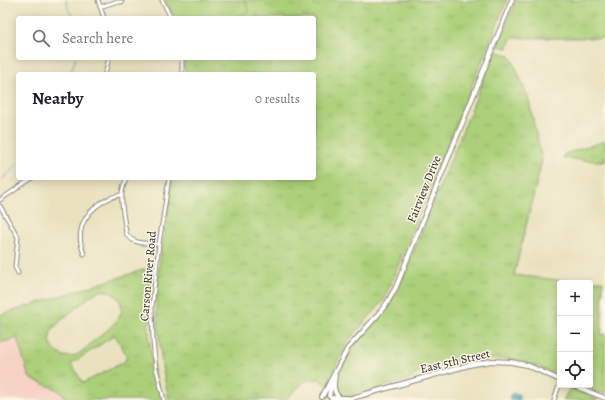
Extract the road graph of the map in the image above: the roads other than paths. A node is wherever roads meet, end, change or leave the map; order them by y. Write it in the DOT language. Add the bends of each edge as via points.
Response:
graph roads {
  1 [pos="98,0"];
  2 [pos="162,0"];
  3 [pos="512,0"];
  4 [pos="122,2"];
  5 [pos="100,7"];
  6 [pos="103,16"];
  7 [pos="170,16"];
  8 [pos="108,60"];
  9 [pos="182,60"];
  10 [pos="106,72"];
  11 [pos="182,72"];
  12 [pos="29,180"];
  13 [pos="126,180"];
  14 [pos="169,180"];
  15 [pos="121,195"];
  16 [pos="0,200"];
  17 [pos="0,206"];
  18 [pos="159,244"];
  19 [pos="84,254"];
  20 [pos="18,273"];
  21 [pos="335,372"];
  22 [pos="557,380"];
  23 [pos="558,388"];
  24 [pos="580,388"];
  25 [pos="353,397"];
  26 [pos="320,398"];
  27 [pos="330,398"];
  28 [pos="340,398"];
  29 [pos="605,398"];
  30 [pos="164,400"];
  31 [pos="345,400"];
  32 [pos="554,400"];
  1 -- 5 [label="street"];
  2 -- 7 [label="street"];
  3 -- 21 [label="main road, Fairview Drive" via="396,286 387,303 348,348"];
  4 -- 5 [label="street"];
  5 -- 6 [label="street"];
  8 -- 10 [label="street"];
  9 -- 11 [label="street"];
  12 -- 16 [label="street"];
  13 -- 15 [label="street"];
  14 -- 18 [label="street, Carson River Road"];
  15 -- 18 [label="street" via="126,233 129,238"];
  15 -- 19 [label="street" via="101,202 83,222 80,235"];
  17 -- 20 [label="street" via="18,237 15,267"];
  18 -- 30 [label="street, Carson River Road" via="152,324 156,368"];
  21 -- 26 [label="main road, Fairview Drive"];
  21 -- 27 [label="main road, Fairview Drive"];
  21 -- 28 [label="main road" via="334,391"];
  22 -- 25 [label="main road, East 5th Street" via="527,365 491,361"];
  23 -- 32 [label="street"];
  24 -- 29 [label="main road"];
  25 -- 28 [label="main road, East 5th Street"];
  25 -- 31 [label="main road, East 5th Street"];
  26 -- 27 [label="main road, East 5th Street"];
  27 -- 28 [label="main road, East 5th Street"];
}
